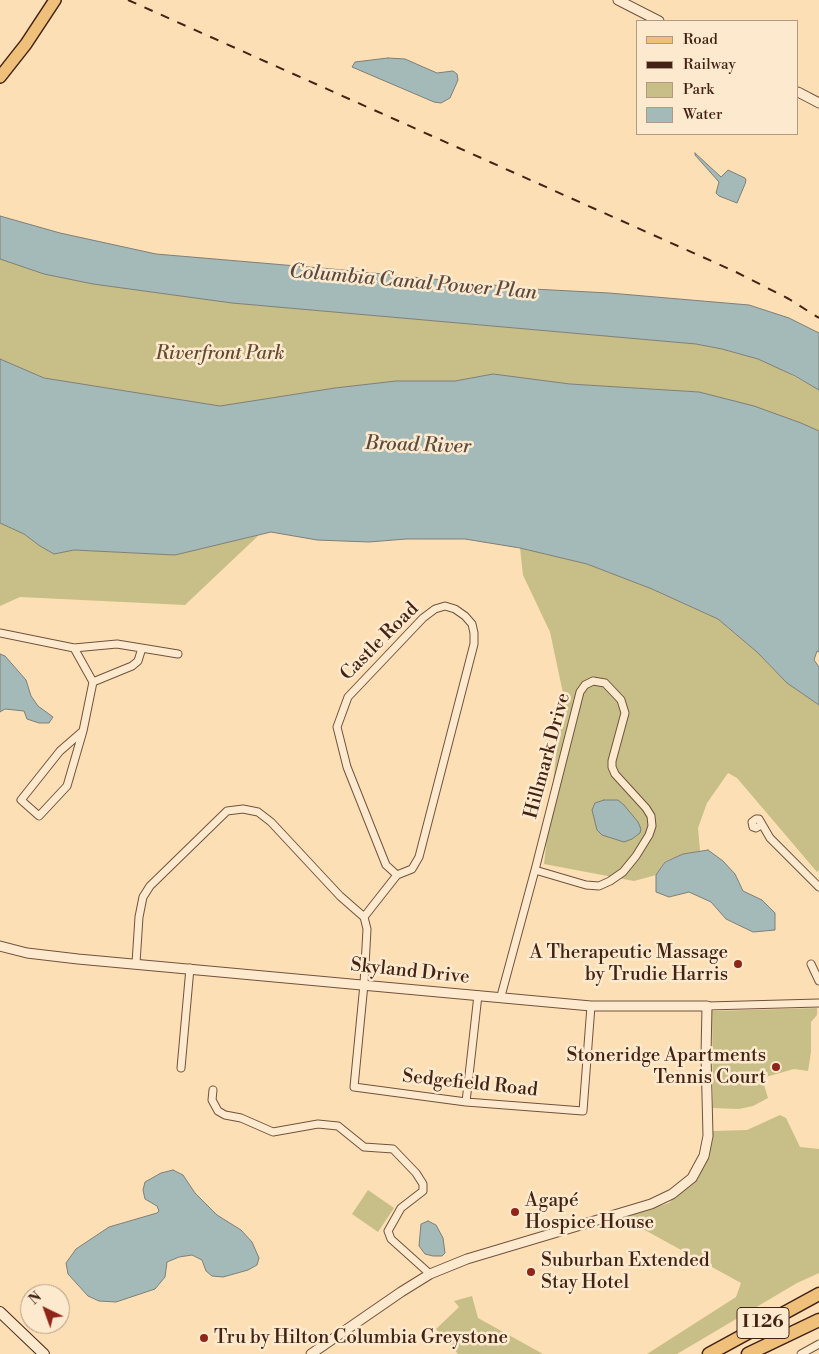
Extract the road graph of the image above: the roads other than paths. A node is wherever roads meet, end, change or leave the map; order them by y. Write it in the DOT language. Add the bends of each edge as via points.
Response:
graph roads {
  1 [pos="56,0"];
  2 [pos="618,0"];
  3 [pos="657,20"];
  4 [pos="0,76"];
  5 [pos="799,93"];
  6 [pos="819,103"];
  7 [pos="0,633"];
  8 [pos="74,648"];
  9 [pos="142,648"];
  10 [pos="178,654"];
  11 [pos="93,682"];
  12 [pos="83,731"];
  13 [pos="761,825"];
  14 [pos="535,870"];
  15 [pos="397,875"];
  16 [pos="819,887"];
  17 [pos="364,917"];
  18 [pos="0,946"];
  19 [pos="136,963"];
  20 [pos="811,964"];
  21 [pos="190,968"];
  22 [pos="819,981"];
  23 [pos="364,984"];
  24 [pos="478,995"];
  25 [pos="501,996"];
  26 [pos="819,1003"];
  27 [pos="591,1006"];
  28 [pos="707,1006"];
  29 [pos="181,1068"];
  30 [pos="213,1090"];
  31 [pos="466,1102"];
  32 [pos="430,1274"];
  33 [pos="819,1294"];
  34 [pos="0,1312"];
  35 [pos="819,1320"];
  36 [pos="819,1344"];
  37 [pos="44,1354"];
  38 [pos="311,1354"];
  39 [pos="709,1354"];
  40 [pos="748,1354"];
  41 [pos="801,1354"];
  1 -- 4 [label="main road"];
  2 -- 3 [label="street"];
  5 -- 6 [label="street"];
  7 -- 8 [label="street"];
  8 -- 9 [label="street" via="117,644"];
  8 -- 11 [label="street"];
  9 -- 10 [label="street"];
  9 -- 11 [label="street" via="138,661 132,666"];
  11 -- 12 [label="street"];
  12 -- 12 [label="street" via="60,751 22,800 39,816 67,786"];
  13 -- 16 [label="street"];
  14 -- 14 [label="street, Hillmark Drive" via="580,692 593,681 605,683 622,700 625,712 612,767 651,816 649,835 623,872 598,886"];
  14 -- 25 [label="street, Hillmark Drive"];
  15 -- 15 [label="street, Castle Road" via="412,869 419,858 474,644 472,624 455,609 444,606 423,618 348,697 336,727 386,865"];
  15 -- 17 [label="street, Castle Road"];
  17 -- 19 [label="street" via="258,812 243,809 227,812 150,886 143,897"];
  17 -- 23 [label="street" via="367,929"];
  18 -- 19 [label="street, Skyland Drive" via="26,953"];
  19 -- 21 [label="street, Skyland Drive"];
  20 -- 22 [label="street"];
  21 -- 23 [label="street, Skyland Drive"];
  21 -- 29 [label="street"];
  23 -- 24 [label="street, Skyland Drive"];
  23 -- 31 [label="street, Sedgefield Road" via="354,1087"];
  24 -- 25 [label="street, Skyland Drive"];
  24 -- 31 [label="street"];
  25 -- 27 [label="street, Skyland Drive"];
  26 -- 28 [label="street, Skyland Drive"];
  27 -- 28 [label="street, Skyland Drive"];
  27 -- 31 [label="street, Sedgefield Road" via="583,1111"];
  28 -- 32 [label="street" via="708,1136 704,1156 692,1178 672,1194 651,1204 467,1259"];
  30 -- 32 [label="street" via="212,1100 218,1111 273,1132 318,1124 338,1126 364,1147 393,1149 416,1173 423,1184 423,1191 401,1208 388,1231 391,1239"];
  32 -- 38 [label="street"];
  33 -- 39 [label="highway, I 126"];
  34 -- 37 [label="main road"];
  35 -- 40 [label="highway, I 126"];
  36 -- 41 [label="street"];
}
